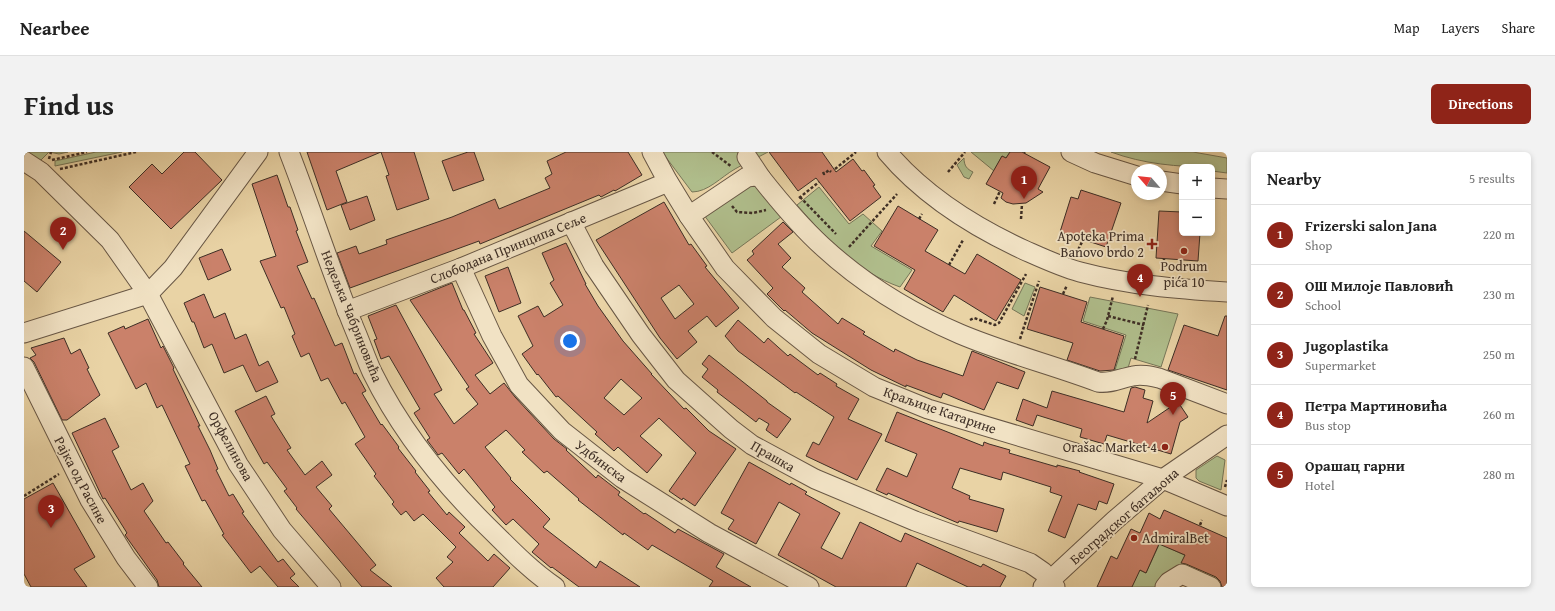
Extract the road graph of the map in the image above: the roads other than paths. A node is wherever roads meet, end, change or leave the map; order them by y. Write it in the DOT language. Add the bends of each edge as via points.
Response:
graph roads {
  1 [pos="258,152"];
  2 [pos="289,152"];
  3 [pos="652,152"];
  4 [pos="887,152"];
  5 [pos="1071,152"];
  6 [pos="746,157"];
  7 [pos="24,161"];
  8 [pos="1131,174"];
  9 [pos="754,178"];
  10 [pos="668,182"];
  11 [pos="1167,182"];
  12 [pos="1179,184"];
  13 [pos="1215,188"];
  14 [pos="1227,189"];
  15 [pos="689,216"];
  16 [pos="571,222"];
  17 [pos="461,268"];
  18 [pos="1227,292"];
  19 [pos="148,294"];
  20 [pos="347,311"];
  21 [pos="24,333"];
  22 [pos="24,367"];
  23 [pos="1227,404"];
  24 [pos="1227,435"];
  25 [pos="1163,479"];
  26 [pos="1227,506"];
  27 [pos="1050,585"];
  28 [pos="148,587"];
  29 [pos="331,587"];
  30 [pos="555,587"];
  31 [pos="809,587"];
  32 [pos="1165,587"];
  33 [pos="1211,587"];
  1 -- 19 [label="street" via="173,268"];
  2 -- 20 [label="street, Недељка Чабриновића"];
  3 -- 10 [label="street, Краљице Катарине"];
  4 -- 18 [label="street" via="917,183 953,211 985,231 1042,258 1079,272 1143,285"];
  5 -- 8 [label="street" via="1095,163"];
  6 -- 9 [label="street"];
  7 -- 19 [label="street, Орфелинова" via="41,172 110,240"];
  9 -- 15 [label="street"];
  9 -- 23 [label="street" via="822,246 849,269 912,310 942,326 1098,382 1147,375"];
  10 -- 15 [label="street, Краљице Катарине"];
  10 -- 16 [label="street, Слободана Принципа Сеље"];
  11 -- 12 [label="street"];
  13 -- 14 [label="street"];
  15 -- 25 [label="street, Краљице Катарине" via="725,268 774,318 819,354 874,387 928,409"];
  16 -- 17 [label="street, Слободана Принципа Сеље"];
  16 -- 27 [label="street, Прашка" via="594,266 641,335 676,380 752,445 815,479 1030,563 1043,572"];
  17 -- 20 [label="street, Слободана Принципа Сеље"];
  17 -- 31 [label="street, Удбинска" via="492,336 519,385 562,431 622,478 688,520"];
  19 -- 21 [label="street"];
  19 -- 29 [label="street, Орфелинова" via="238,464 282,530"];
  20 -- 30 [label="street, Недељка Чабриновића" via="372,372 438,474 520,559"];
  22 -- 28 [label="street, Рајка од Расине" via="90,500 126,558"];
  24 -- 25 [label="street, Београдског батаљона"];
  25 -- 26 [label="street, Краљице Катарине"];
  25 -- 27 [label="street, Београдског батаљона" via="1115,520"];
  32 -- 33 [label="street" via="1182,574"];
}
